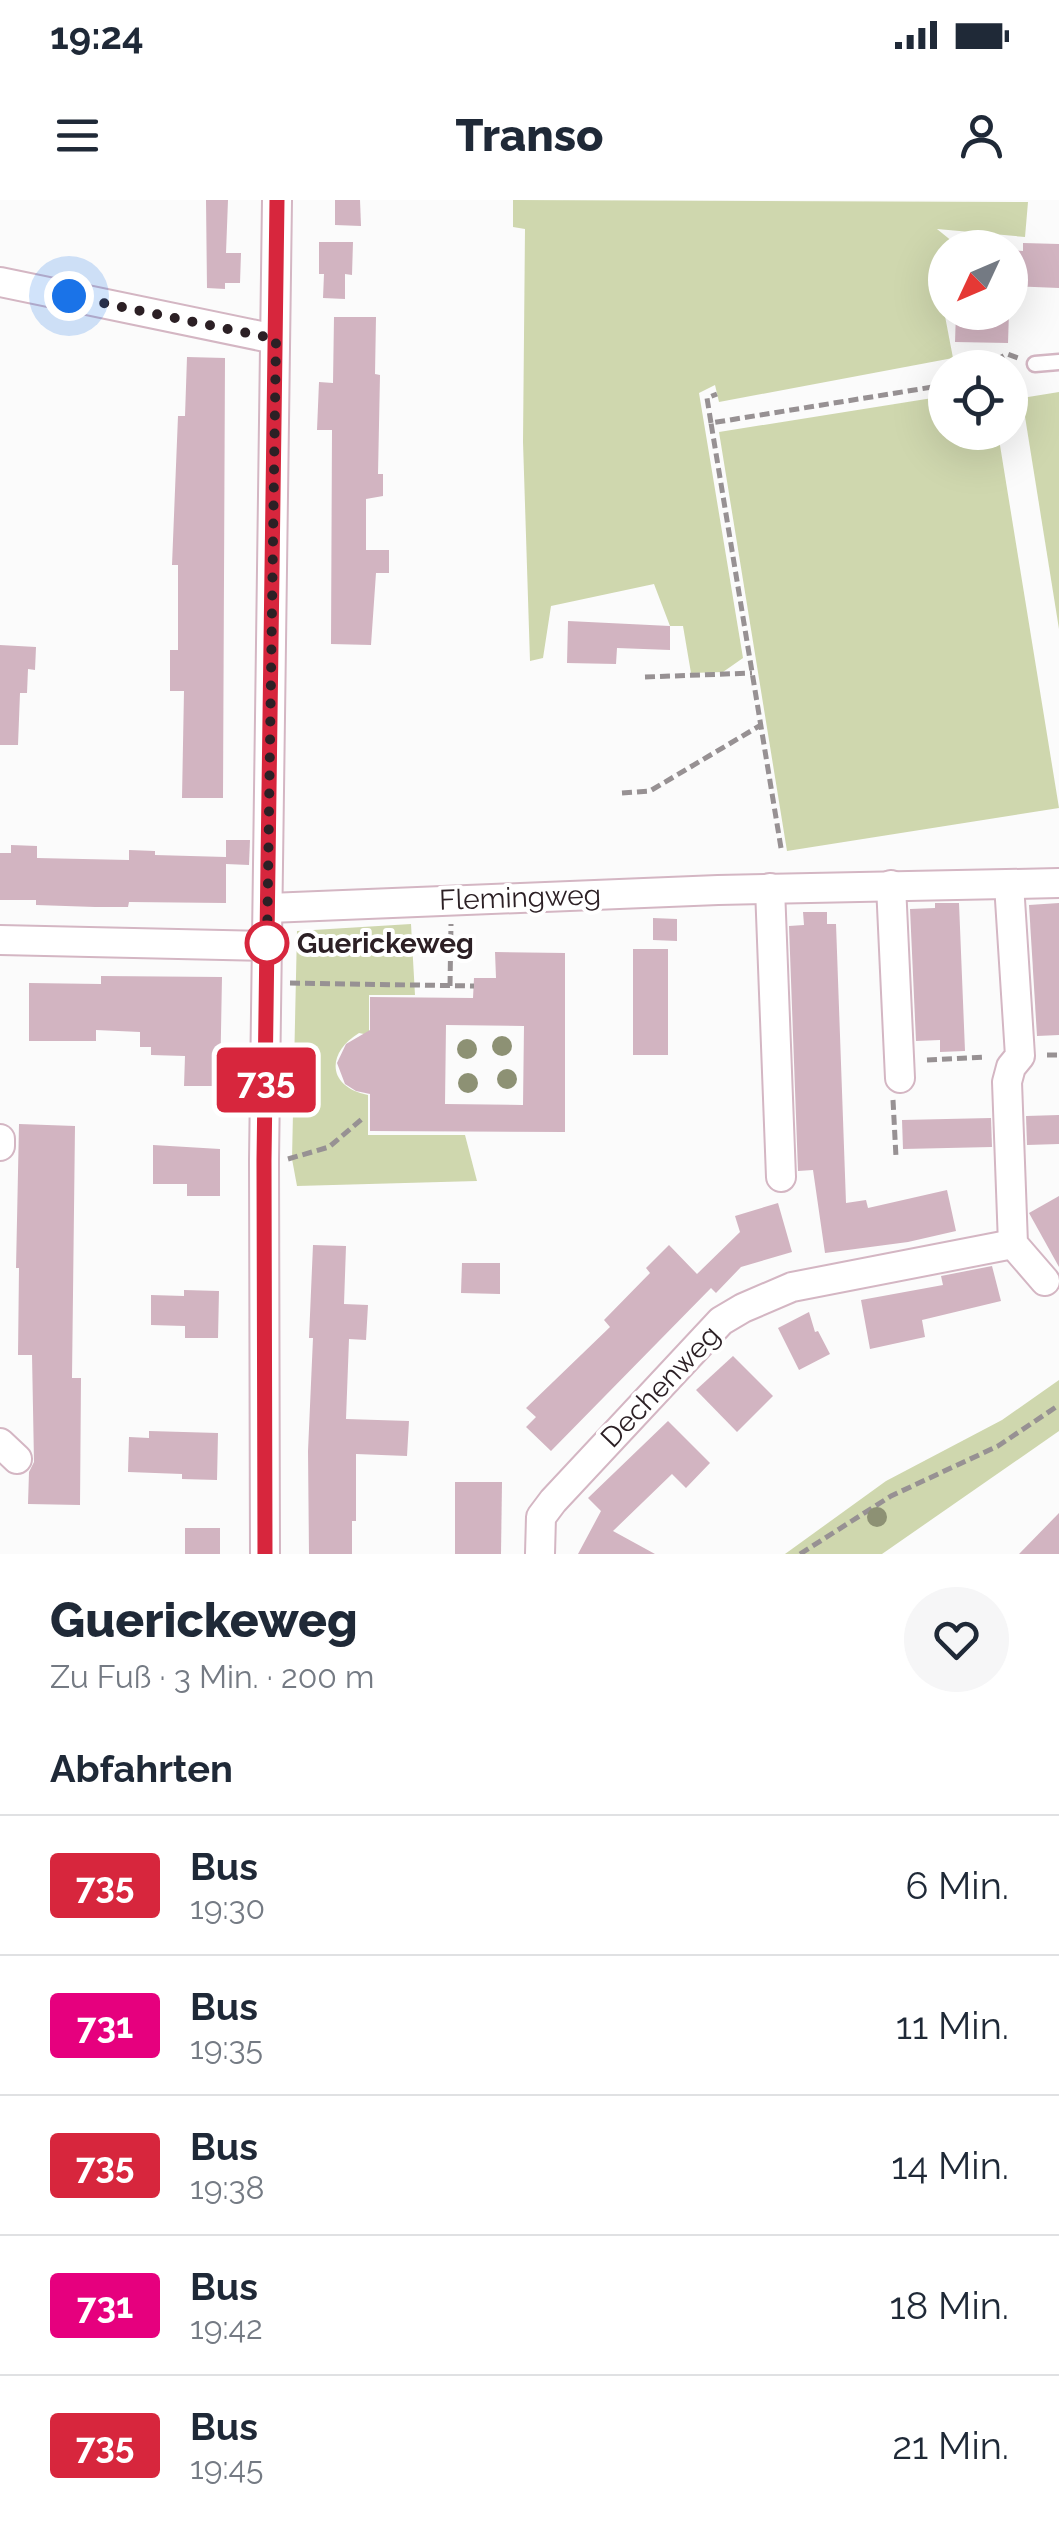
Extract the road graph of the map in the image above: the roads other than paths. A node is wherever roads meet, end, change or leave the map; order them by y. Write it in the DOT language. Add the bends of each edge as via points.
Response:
graph roads {
  1 [pos="277,200"];
  2 [pos="0,282"];
  3 [pos="276,339"];
  4 [pos="1059,362"];
  5 [pos="1035,364"];
  6 [pos="1059,883"];
  7 [pos="1009,884"];
  8 [pos="891,885"];
  9 [pos="770,888"];
  10 [pos="270,908"];
  11 [pos="0,940"];
  12 [pos="267,946"];
  13 [pos="900,1078"];
  14 [pos="0,1138"];
  15 [pos="0,1146"];
  16 [pos="781,1177"];
  17 [pos="1013,1244"];
  18 [pos="1044,1282"];
  19 [pos="265,1554"];
  20 [pos="540,1554"];
  1 -- 3 [label="street"];
  2 -- 3 [label="street"];
  3 -- 10 [label="street"];
  4 -- 5 [label="lane"];
  6 -- 7 [label="street, Flemingweg"];
  7 -- 8 [label="street, Flemingweg"];
  7 -- 17 [label="street" via="1020,1056 1007,1082"];
  8 -- 9 [label="street, Flemingweg"];
  8 -- 13 [label="street"];
  9 -- 10 [label="street, Flemingweg"];
  9 -- 16 [label="street"];
  10 -- 12 [label="street"];
  11 -- 12 [label="street"];
  12 -- 19 [label="street"];
  14 -- 15 [label="street"];
  17 -- 18 [label="street"];
  17 -- 20 [label="street, Dechenweg" via="792,1287 721,1321 552,1500 541,1517"];
}
